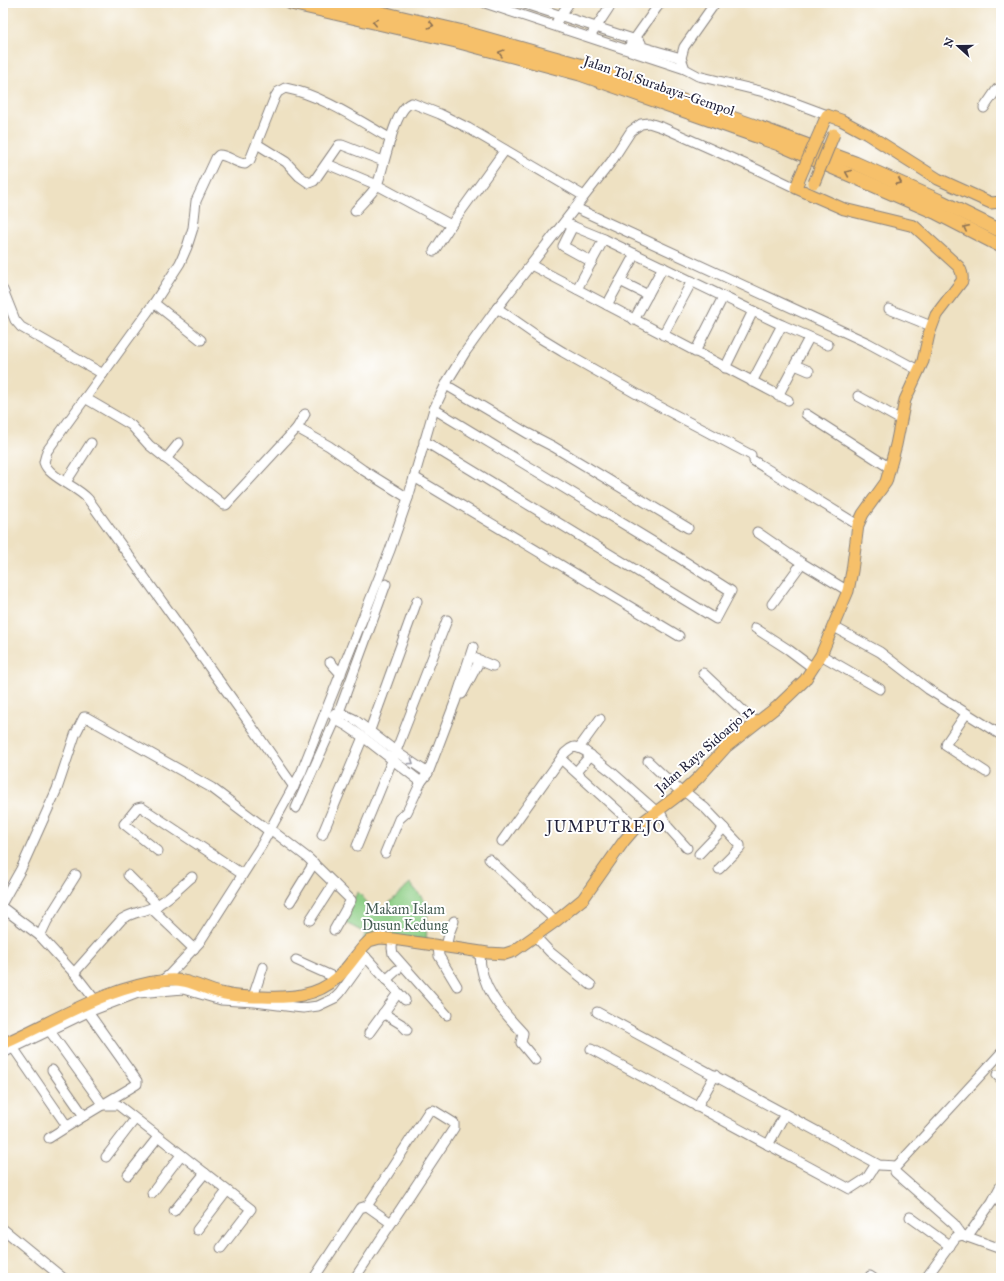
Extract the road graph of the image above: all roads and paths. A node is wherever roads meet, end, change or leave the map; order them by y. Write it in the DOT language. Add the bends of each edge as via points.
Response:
graph roads {
  1 [pos="291,3"];
  2 [pos="338,3"];
  3 [pos="484,3"];
  4 [pos="499,3"];
  5 [pos="569,3"];
  6 [pos="612,3"];
  7 [pos="660,3"];
  8 [pos="715,3"];
  9 [pos="527,6"];
  10 [pos="558,19"];
  11 [pos="594,30"];
  12 [pos="632,42"];
  13 [pos="682,58"];
  14 [pos="684,69"];
  15 [pos="1001,88"];
  16 [pos="984,108"];
  17 [pos="827,115"];
  18 [pos="841,120"];
  19 [pos="391,139"];
  20 [pos="257,144"];
  21 [pos="505,150"];
  22 [pos="383,161"];
  23 [pos="327,164"];
  24 [pos="377,185"];
  25 [pos="796,188"];
  26 [pos="810,194"];
  27 [pos="584,196"];
  28 [pos="1001,202"];
  29 [pos="576,208"];
  30 [pos="355,211"];
  31 [pos="451,224"];
  32 [pos="569,224"];
  33 [pos="1001,232"];
  34 [pos="604,239"];
  35 [pos="1001,246"];
  36 [pos="434,251"];
  37 [pos="634,254"];
  38 [pos="592,262"];
  39 [pos="531,265"];
  40 [pos="662,267"];
  41 [pos="620,281"];
  42 [pos="692,281"];
  43 [pos="577,289"];
  44 [pos="3,290"];
  45 [pos="648,295"];
  46 [pos="724,296"];
  47 [pos="154,303"];
  48 [pos="607,305"];
  49 [pos="497,308"];
  50 [pos="889,309"];
  51 [pos="753,311"];
  52 [pos="634,320"];
  53 [pos="782,325"];
  54 [pos="931,326"];
  55 [pos="664,335"];
  56 [pos="809,338"];
  57 [pos="201,340"];
  58 [pos="828,345"];
  59 [pos="695,352"];
  60 [pos="795,365"];
  61 [pos="725,368"];
  62 [pos="918,370"];
  63 [pos="809,371"];
  64 [pos="103,374"];
  65 [pos="752,382"];
  66 [pos="446,384"];
  67 [pos="778,396"];
  68 [pos="858,396"];
  69 [pos="86,398"];
  70 [pos="788,400"];
  71 [pos="434,409"];
  72 [pos="305,414"];
  73 [pos="806,414"];
  74 [pos="901,420"];
  75 [pos="297,428"];
  76 [pos="424,441"];
  77 [pos="91,443"];
  78 [pos="179,443"];
  79 [pos="166,459"];
  80 [pos="890,468"];
  81 [pos="414,477"];
  82 [pos="66,482"];
  83 [pos="408,498"];
  84 [pos="858,525"];
  85 [pos="688,528"];
  86 [pos="758,532"];
  87 [pos="802,563"];
  88 [pos="386,584"];
  89 [pos="848,591"];
  90 [pos="417,601"];
  91 [pos="772,604"];
  92 [pos="447,620"];
  93 [pos="755,628"];
  94 [pos="838,629"];
  95 [pos="679,636"];
  96 [pos="473,647"];
  97 [pos="821,655"];
  98 [pos="470,656"];
  99 [pos="480,660"];
  100 [pos="330,662"];
  101 [pos="493,666"];
  102 [pos="813,668"];
  103 [pos="703,673"];
  104 [pos="341,674"];
  105 [pos="880,689"];
  106 [pos="455,702"];
  107 [pos="333,714"];
  108 [pos="966,714"];
  109 [pos="600,719"];
  110 [pos="756,723"];
  111 [pos="370,730"];
  112 [pos="1001,735"];
  113 [pos="363,737"];
  114 [pos="579,748"];
  115 [pos="396,751"];
  116 [pos="592,755"];
  117 [pos="561,759"];
  118 [pos="391,760"];
  119 [pos="648,761"];
  120 [pos="576,772"];
  121 [pos="986,772"];
  122 [pos="428,773"];
  123 [pos="421,782"];
  124 [pos="294,787"];
  125 [pos="686,794"];
  126 [pos="296,808"];
  127 [pos="660,812"];
  128 [pos="636,827"];
  129 [pos="724,828"];
  130 [pos="270,830"];
  131 [pos="322,834"];
  132 [pos="502,841"];
  133 [pos="357,846"];
  134 [pos="687,848"];
  135 [pos="158,851"];
  136 [pos="385,853"];
  137 [pos="699,854"];
  138 [pos="489,859"];
  139 [pos="314,863"];
  140 [pos="719,869"];
  141 [pos="242,874"];
  142 [pos="76,875"];
  143 [pos="128,875"];
  144 [pos="192,877"];
  145 [pos="334,883"];
  146 [pos="3,901"];
  147 [pos="290,902"];
  148 [pos="155,906"];
  149 [pos="3,908"];
  150 [pos="310,920"];
  151 [pos="454,921"];
  152 [pos="556,921"];
  153 [pos="334,930"];
  154 [pos="40,936"];
  155 [pos="538,939"];
  156 [pos="392,942"];
  157 [pos="440,949"];
  158 [pos="194,950"];
  159 [pos="364,954"];
  160 [pos="480,956"];
  161 [pos="296,960"];
  162 [pos="263,967"];
  163 [pos="397,970"];
  164 [pos="74,973"];
  165 [pos="336,978"];
  166 [pos="386,980"];
  167 [pos="159,982"];
  168 [pos="591,985"];
  169 [pos="457,986"];
  170 [pos="204,992"];
  171 [pos="398,993"];
  172 [pos="253,997"];
  173 [pos="95,1000"];
  174 [pos="405,1000"];
  175 [pos="86,1008"];
  176 [pos="597,1012"];
  177 [pos="383,1013"];
  178 [pos="447,1015"];
  179 [pos="49,1030"];
  180 [pos="407,1030"];
  181 [pos="370,1033"];
  182 [pos="10,1045"];
  183 [pos="591,1049"];
  184 [pos="3,1053"];
  185 [pos="1001,1053"];
  186 [pos="535,1060"];
  187 [pos="52,1070"];
  188 [pos="714,1075"];
  189 [pos="103,1104"];
  190 [pos="697,1107"];
  191 [pos="786,1114"];
  192 [pos="84,1116"];
  193 [pos="134,1119"];
  194 [pos="67,1126"];
  195 [pos="158,1137"];
  196 [pos="49,1138"];
  197 [pos="768,1145"];
  198 [pos="181,1155"];
  199 [pos="106,1157"];
  200 [pos="876,1164"];
  201 [pos="896,1166"];
  202 [pos="205,1173"];
  203 [pos="128,1175"];
  204 [pos="1001,1185"];
  205 [pos="227,1191"];
  206 [pos="152,1193"];
  207 [pos="367,1206"];
  208 [pos="174,1211"];
  209 [pos="910,1217"];
  210 [pos="391,1223"];
  211 [pos="3,1229"];
  212 [pos="197,1230"];
  213 [pos="965,1236"];
  214 [pos="950,1246"];
  215 [pos="221,1248"];
  216 [pos="1001,1249"];
  217 [pos="64,1278"];
  218 [pos="314,1278"];
  219 [pos="355,1278"];
  220 [pos="926,1278"];
  35 -- 1 [label="highway, Jalan Tol Surabaya–Gempol, one-way" via="936,212 779,144 580,74 456,41"];
  2 -- 33 [label="highway, Jalan Tol Surabaya–Gempol, one-way" via="459,31 590,68 855,163"];
  3 -- 14 [label="street"];
  4 -- 9 [label="street"];
  5 -- 10 [label="street"];
  6 -- 11 [label="street"];
  7 -- 12 [label="street"];
  8 -- 13 [label="street" via="687,42 682,51"];
  9 -- 10 [label="street"];
  10 -- 11 [label="street"];
  11 -- 12 [label="street"];
  12 -- 13 [label="street" via="639,41 646,48"];
  13 -- 14 [label="street"];
  14 -- 17 [label="street" via="698,76 768,93"];
  15 -- 16 [label="street" via="997,89"];
  17 -- 18 [label="main road"];
  17 -- 25 [label="main road, bridge"];
  18 -- 26 [label="main road, bridge"];
  18 -- 28 [label="main road" via="938,179 991,203"];
  19 -- 20 [label="street" via="320,100 285,88 275,97"];
  19 -- 21 [label="street" via="402,112 412,103 440,114"];
  19 -- 22 [label="street"];
  20 -- 23 [label="street" via="286,162 309,183 314,181"];
  20 -- 47 [label="street" via="250,160 245,164 224,155 218,155 216,158 196,201 193,228 187,247 180,263"];
  21 -- 27 [label="street"];
  21 -- 31 [label="street"];
  22 -- 23 [label="street" via="341,144"];
  22 -- 24 [label="street"];
  23 -- 24 [label="street"];
  24 -- 30 [label="street"];
  24 -- 31 [label="street"];
  25 -- 26 [label="main road, Jalan Raya Sidoarjo 12"];
  25 -- 27 [label="street" via="686,137 648,123 641,124 631,131 612,162"];
  26 -- 54 [label="main road, Jalan Raya Sidoarjo 12" via="844,209 914,226 959,267 962,281 936,315"];
  27 -- 29 [label="street"];
  29 -- 32 [label="street"];
  29 -- 62 [label="street" via="868,342"];
  31 -- 36 [label="street"];
  32 -- 34 [label="street"];
  32 -- 38 [label="street" via="563,246"];
  32 -- 39 [label="street"];
  34 -- 37 [label="street"];
  34 -- 38 [label="street"];
  37 -- 40 [label="street"];
  37 -- 41 [label="street"];
  38 -- 43 [label="street"];
  39 -- 43 [label="street"];
  39 -- 49 [label="street"];
  40 -- 42 [label="street"];
  40 -- 45 [label="street"];
  41 -- 45 [label="street"];
  41 -- 48 [label="street"];
  42 -- 46 [label="street"];
  42 -- 55 [label="street"];
  43 -- 48 [label="street"];
  44 -- 64 [label="street" via="15,320 21,327"];
  45 -- 52 [label="street"];
  46 -- 51 [label="street"];
  46 -- 59 [label="street"];
  47 -- 57 [label="street"];
  47 -- 64 [label="street"];
  48 -- 52 [label="street"];
  49 -- 66 [label="street"];
  49 -- 84 [label="street" via="563,352 752,458"];
  50 -- 54 [label="street"];
  51 -- 53 [label="street"];
  51 -- 61 [label="street"];
  52 -- 55 [label="street"];
  53 -- 56 [label="street"];
  53 -- 65 [label="street"];
  54 -- 62 [label="main road, Jalan Raya Sidoarjo 12" via="925,355"];
  55 -- 59 [label="street"];
  56 -- 58 [label="street"];
  56 -- 60 [label="street"];
  59 -- 61 [label="street"];
  60 -- 63 [label="street"];
  60 -- 67 [label="street"];
  61 -- 65 [label="street"];
  62 -- 74 [label="main road, Jalan Raya Sidoarjo 12" via="905,400"];
  64 -- 69 [label="street"];
  65 -- 67 [label="street"];
  66 -- 71 [label="street"];
  66 -- 85 [label="street"];
  67 -- 70 [label="street"];
  68 -- 74 [label="street"];
  69 -- 79 [label="street" via="131,425"];
  69 -- 82 [label="street" via="45,456 44,462 48,470"];
  71 -- 76 [label="street"];
  71 -- 76 [label="street" via="731,591 716,619"];
  72 -- 75 [label="street"];
  73 -- 80 [label="street"];
  74 -- 80 [label="main road, Jalan Raya Sidoarjo 12"];
  75 -- 79 [label="street" via="226,505"];
  75 -- 83 [label="street"];
  76 -- 81 [label="street"];
  77 -- 82 [label="street"];
  78 -- 79 [label="street"];
  80 -- 84 [label="main road, Jalan Raya Sidoarjo 12" via="883,487"];
  81 -- 83 [label="street"];
  81 -- 95 [label="street"];
  82 -- 124 [label="street" via="83,493 96,510"];
  83 -- 104 [label="street"];
  84 -- 89 [label="main road, Jalan Raya Sidoarjo 12"];
  86 -- 87 [label="street"];
  87 -- 89 [label="street"];
  87 -- 91 [label="street"];
  88 -- 107 [label="street"];
  89 -- 94 [label="main road, Jalan Raya Sidoarjo 12"];
  90 -- 111 [label="street"];
  92 -- 115 [label="street"];
  93 -- 102 [label="street"];
  94 -- 97 [label="main road, Jalan Raya Sidoarjo 12"];
  94 -- 108 [label="street" via="880,652"];
  96 -- 98 [label="street"];
  97 -- 102 [label="main road, Jalan Raya Sidoarjo 12"];
  97 -- 105 [label="street"];
  98 -- 99 [label="street"];
  98 -- 106 [label="street"];
  99 -- 101 [label="street"];
  99 -- 106 [label="street"];
  100 -- 104 [label="street"];
  102 -- 110 [label="main road, Jalan Raya Sidoarjo 12" via="795,691"];
  103 -- 110 [label="street"];
  104 -- 107 [label="street"];
  106 -- 122 [label="street"];
  107 -- 111 [label="street" via="354,719"];
  107 -- 113 [label="street"];
  107 -- 124 [label="street"];
  107 -- 126 [label="street"];
  108 -- 112 [label="street"];
  108 -- 121 [label="street" via="946,746"];
  109 -- 114 [label="street"];
  110 -- 125 [label="main road, Jalan Raya Sidoarjo 12" via="722,751"];
  111 -- 115 [label="street"];
  113 -- 118 [label="street"];
  113 -- 131 [label="street"];
  114 -- 116 [label="street"];
  114 -- 117 [label="street" via="570,749"];
  115 -- 118 [label="street"];
  115 -- 122 [label="street, one-way"];
  116 -- 120 [label="street"];
  116 -- 127 [label="street"];
  117 -- 120 [label="street"];
  117 -- 132 [label="street"];
  118 -- 123 [label="street"];
  118 -- 133 [label="street"];
  119 -- 125 [label="street"];
  120 -- 128 [label="street"];
  122 -- 123 [label="street"];
  123 -- 136 [label="street" via="407,812 399,820"];
  124 -- 130 [label="street"];
  125 -- 127 [label="main road, Jalan Raya Sidoarjo 12"];
  125 -- 129 [label="street"];
  127 -- 128 [label="main road, Jalan Raya Sidoarjo 12"];
  127 -- 134 [label="street" via="668,827"];
  128 -- 152 [label="main road, Jalan Raya Sidoarjo 12" via="582,899"];
  129 -- 137 [label="street"];
  129 -- 140 [label="street" via="741,846"];
  130 -- 139 [label="street"];
  130 -- 141 [label="street"];
  130 -- 146 [label="street" via="212,788 84,717 75,735 57,789 21,869"];
  135 -- 141 [label="street" via="124,824 137,808 141,807"];
  138 -- 152 [label="street"];
  139 -- 145 [label="street"];
  139 -- 147 [label="street"];
  141 -- 158 [label="street"];
  142 -- 154 [label="street" via="46,921"];
  143 -- 148 [label="street"];
  144 -- 148 [label="street"];
  145 -- 150 [label="street"];
  145 -- 153 [label="street" via="351,900"];
  148 -- 158 [label="street"];
  148 -- 164 [label="street" via="128,914"];
  149 -- 154 [label="street"];
  151 -- 157 [label="street"];
  152 -- 155 [label="main road, Jalan Raya Sidoarjo 12"];
  154 -- 164 [label="street"];
  155 -- 160 [label="main road, Jalan Raya Sidoarjo 12" via="510,953"];
  155 -- 168 [label="street"];
  156 -- 157 [label="main road, Jalan Raya Sidoarjo 12"];
  156 -- 159 [label="main road, Jalan Raya Sidoarjo 12" via="380,938 372,940"];
  156 -- 178 [label="street" via="393,954"];
  157 -- 160 [label="main road, Jalan Raya Sidoarjo 12"];
  157 -- 169 [label="street"];
  158 -- 167 [label="street"];
  159 -- 165 [label="main road, Jalan Raya Sidoarjo 12"];
  159 -- 166 [label="street"];
  159 -- 170 [label="street" via="340,993 318,1006 303,1008 221,1000"];
  160 -- 186 [label="street" via="482,974 488,988 498,1005 523,1033 521,1043"];
  161 -- 165 [label="street"];
  162 -- 172 [label="street"];
  163 -- 166 [label="street"];
  164 -- 173 [label="street"];
  165 -- 172 [label="main road, Jalan Raya Sidoarjo 12" via="326,986 299,997"];
  166 -- 171 [label="street"];
  167 -- 170 [label="main road, Jalan Raya Sidoarjo 12" via="185,981"];
  167 -- 173 [label="main road, Jalan Raya Sidoarjo 12" via="123,990"];
  170 -- 172 [label="main road, Jalan Raya Sidoarjo 12"];
  170 -- 175 [label="street" via="183,989 148,992"];
  171 -- 174 [label="street"];
  171 -- 177 [label="street"];
  173 -- 175 [label="main road, Jalan Raya Sidoarjo 12"];
  175 -- 179 [label="street"];
  175 -- 182 [label="main road, Jalan Raya Sidoarjo 12"];
  175 -- 189 [label="street" via="137,1083"];
  176 -- 188 [label="street"];
  177 -- 180 [label="street"];
  177 -- 181 [label="street"];
  179 -- 182 [label="street"];
  179 -- 189 [label="street"];
  182 -- 184 [label="street"];
  182 -- 194 [label="street"];
  183 -- 190 [label="street"];
  185 -- 201 [label="street"];
  187 -- 192 [label="street"];
  188 -- 190 [label="street"];
  188 -- 191 [label="street"];
  189 -- 192 [label="street"];
  189 -- 193 [label="street" via="118,1106"];
  190 -- 197 [label="street"];
  191 -- 197 [label="street"];
  191 -- 200 [label="street"];
  192 -- 194 [label="street"];
  193 -- 195 [label="street"];
  193 -- 199 [label="street"];
  194 -- 196 [label="street"];
  195 -- 198 [label="street"];
  195 -- 203 [label="street"];
  197 -- 200 [label="street" via="850,1189 867,1178"];
  198 -- 202 [label="street"];
  198 -- 206 [label="street"];
  200 -- 201 [label="street"];
  201 -- 213 [label="street" via="895,1172"];
  202 -- 205 [label="street"];
  202 -- 208 [label="street"];
  204 -- 213 [label="street" via="992,1202"];
  205 -- 212 [label="street"];
  205 -- 215 [label="street" via="251,1209"];
  207 -- 210 [label="street"];
  207 -- 210 [label="street" via="429,1111 433,1110 454,1124 454,1128"];
  207 -- 218 [label="street" via="360,1208"];
  209 -- 214 [label="street"];
  210 -- 219 [label="street"];
  211 -- 217 [label="street"];
  213 -- 214 [label="street" via="957,1236"];
  213 -- 216 [label="street"];
  214 -- 220 [label="street"];
}
